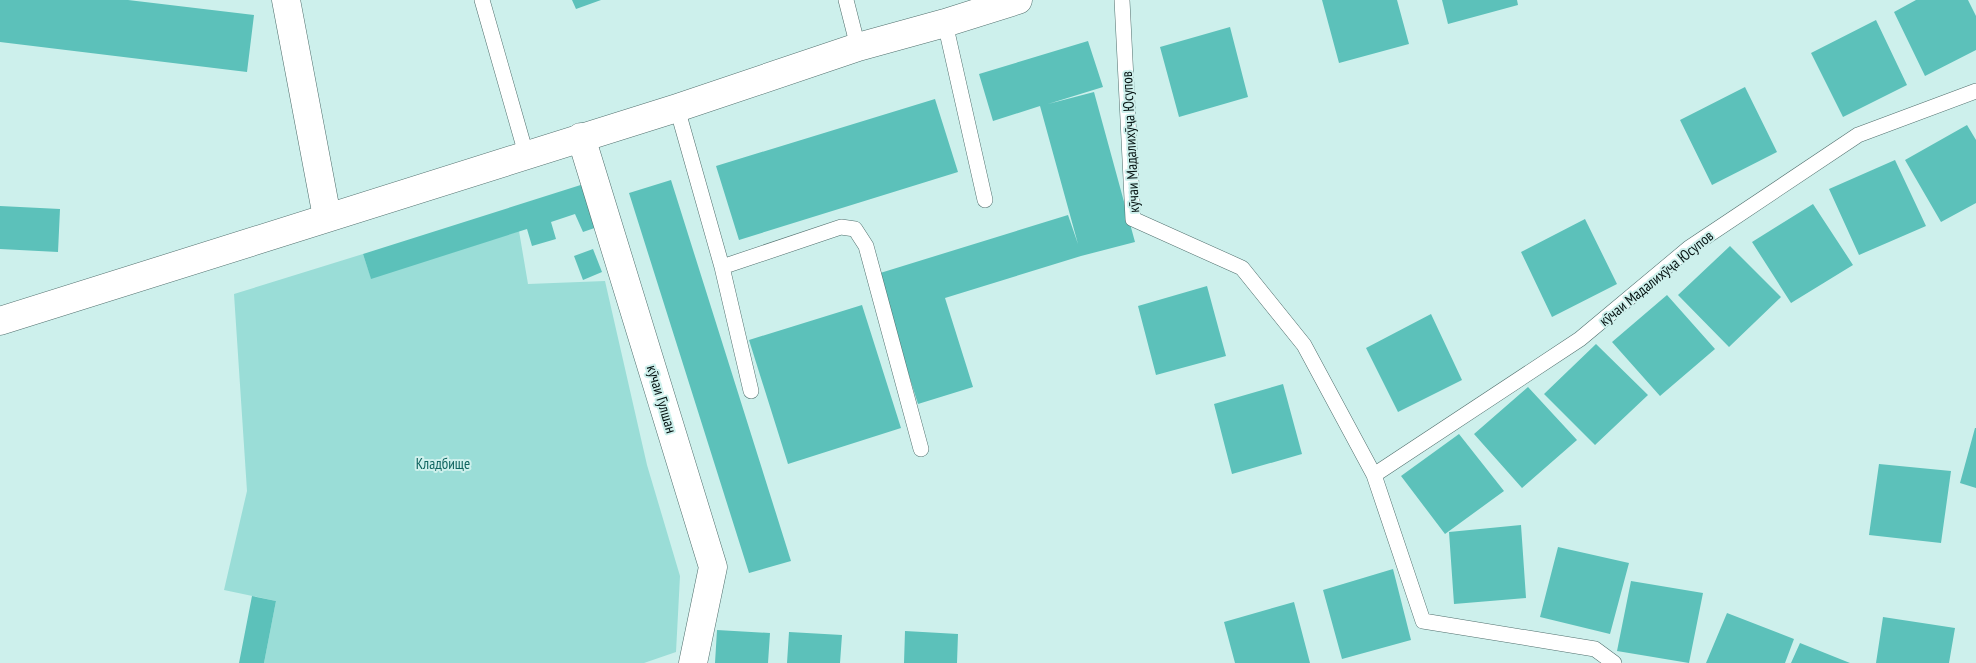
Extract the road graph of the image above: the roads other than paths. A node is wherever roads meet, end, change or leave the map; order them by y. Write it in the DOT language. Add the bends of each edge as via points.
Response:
graph roads {
  1 [pos="286,0"];
  2 [pos="482,0"];
  3 [pos="846,0"];
  4 [pos="1018,0"];
  5 [pos="1122,0"];
  6 [pos="945,23"];
  7 [pos="858,47"];
  8 [pos="1976,92"];
  9 [pos="678,108"];
  10 [pos="581,137"];
  11 [pos="526,154"];
  12 [pos="984,200"];
  13 [pos="327,217"];
  14 [pos="722,267"];
  15 [pos="0,321"];
  16 [pos="751,391"];
  17 [pos="922,449"];
  18 [pos="1374,475"];
  19 [pos="693,663"];
  20 [pos="1614,663"];
  1 -- 13 [label="main road"];
  2 -- 11 [label="lane"];
  3 -- 7 [label="lane"];
  4 -- 6 [label="main road"];
  5 -- 18 [label="lane, кӯчаи Мадалихӯҷа Юсупов" via="1133,219 1242,268 1304,345"];
  6 -- 7 [label="main road"];
  6 -- 12 [label="lane"];
  7 -- 9 [label="main road"];
  8 -- 18 [label="lane, кӯчаи Мадалихӯҷа Юсупов" via="1858,135 1689,248 1580,339"];
  9 -- 10 [label="main road"];
  9 -- 14 [label="lane"];
  10 -- 11 [label="main road"];
  10 -- 19 [label="main road, кӯчаи Гулшан" via="713,567"];
  11 -- 13 [label="main road"];
  13 -- 15 [label="main road"];
  14 -- 16 [label="lane"];
  14 -- 17 [label="lane" via="841,228 855,230 866,246"];
  18 -- 20 [label="lane, кӯчаи Мадалихӯҷа Юсупов" via="1423,621 1595,649"];
}
